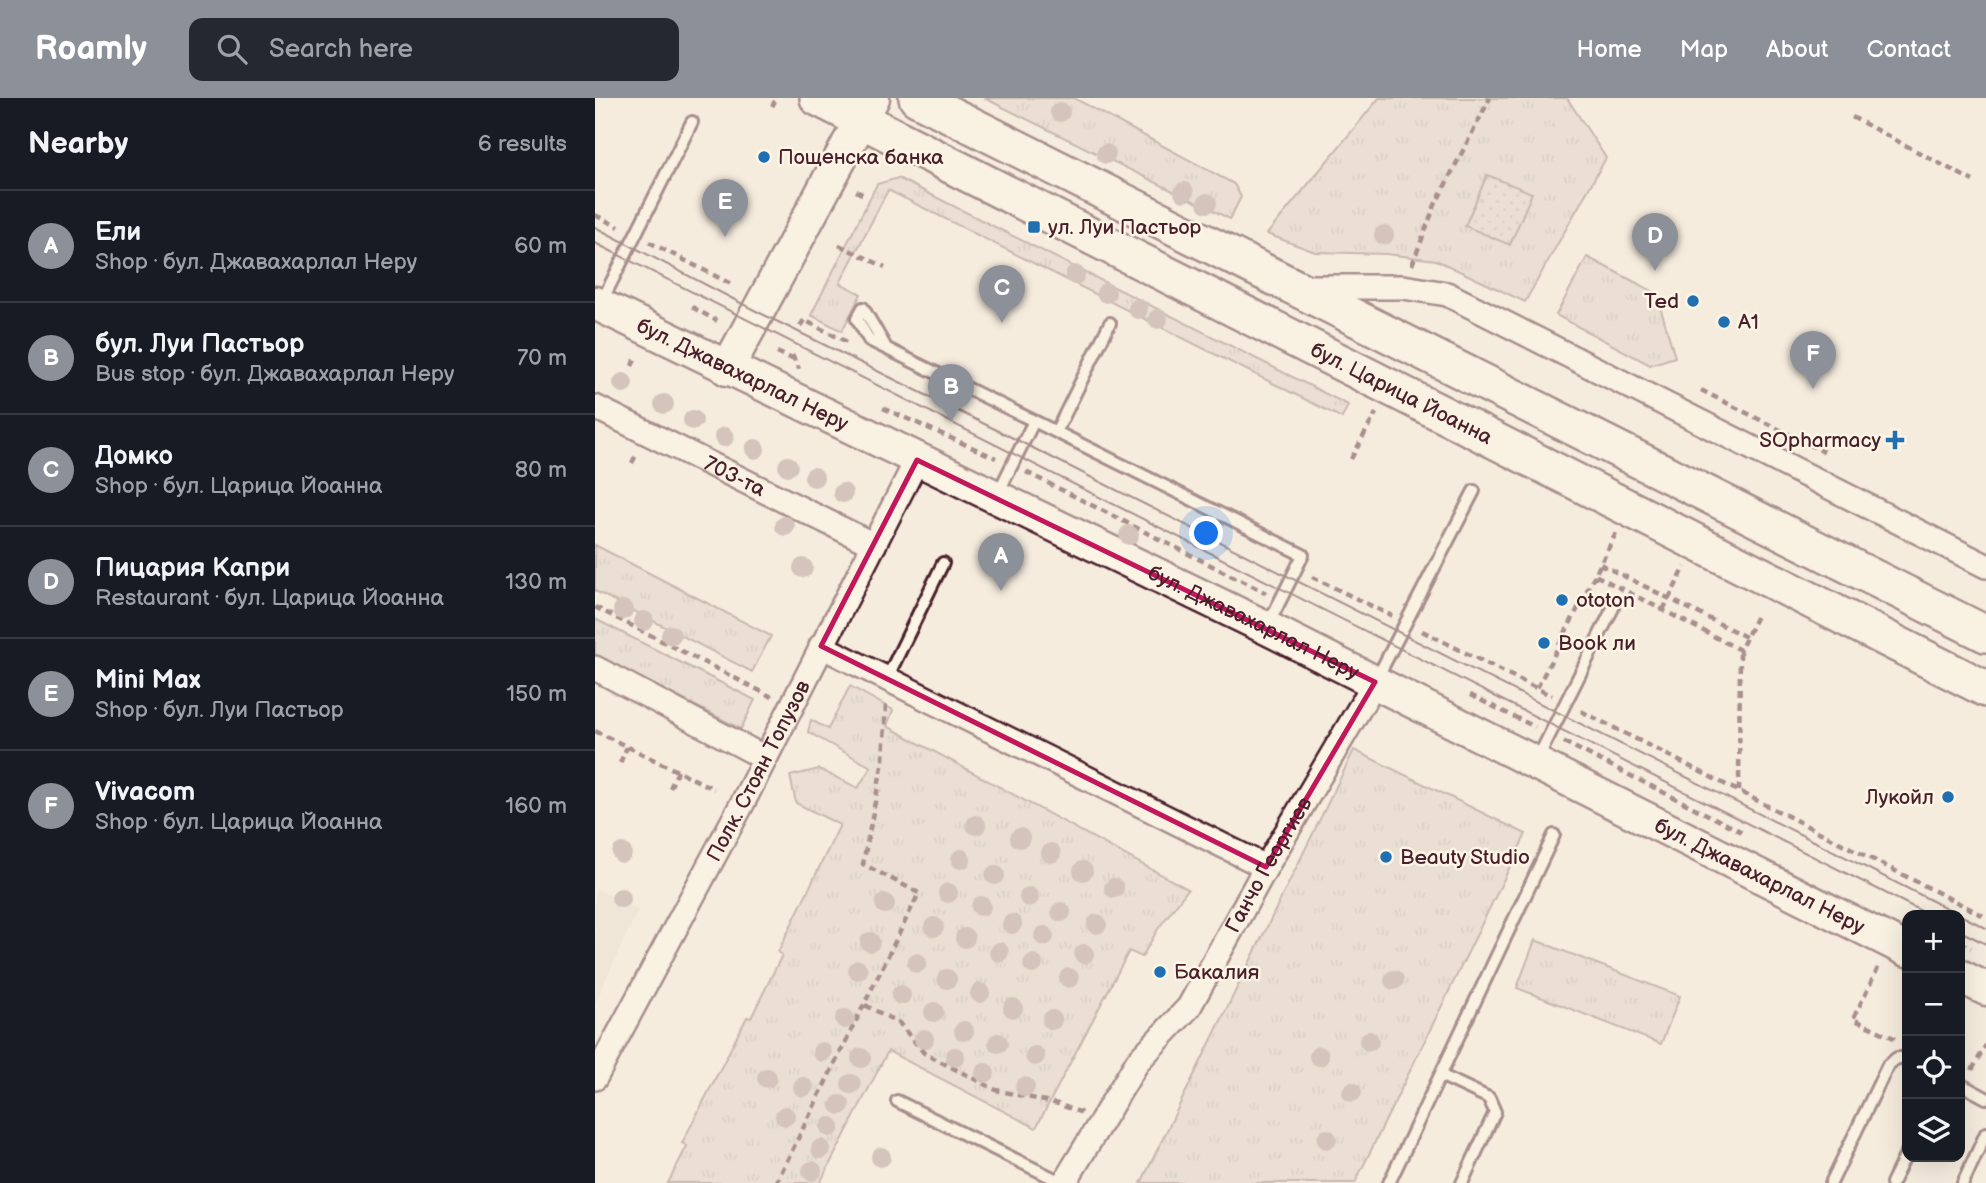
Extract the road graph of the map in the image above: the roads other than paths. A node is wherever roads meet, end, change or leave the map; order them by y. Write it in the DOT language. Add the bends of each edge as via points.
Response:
graph roads {
  1 [pos="818,98"];
  2 [pos="918,98"];
  3 [pos="867,109"];
  4 [pos="692,122"];
  5 [pos="1294,287"];
  6 [pos="597,304"];
  7 [pos="1110,323"];
  8 [pos="885,346"];
  9 [pos="727,369"];
  10 [pos="595,407"];
  11 [pos="1034,421"];
  12 [pos="1056,432"];
  13 [pos="916,460"];
  14 [pos="1474,491"];
  15 [pos="996,497"];
  16 [pos="874,545"];
  17 [pos="943,563"];
  18 [pos="1986,566"];
  19 [pos="1613,608"];
  20 [pos="1267,628"];
  21 [pos="1986,635"];
  22 [pos="821,646"];
  23 [pos="595,668"];
  24 [pos="887,678"];
  25 [pos="1375,682"];
  26 [pos="1986,689"];
  27 [pos="765,758"];
  28 [pos="1536,762"];
  29 [pos="1554,835"];
  30 [pos="1266,867"];
  31 [pos="1902,947"];
  32 [pos="1965,978"];
  33 [pos="1986,989"];
  34 [pos="1902,1058"];
  35 [pos="1440,1076"];
  36 [pos="595,1079"];
  37 [pos="1965,1087"];
  38 [pos="1986,1098"];
  39 [pos="897,1101"];
  40 [pos="1986,1133"];
  41 [pos="1902,1162"];
  42 [pos="1063,1183"];
  43 [pos="1389,1183"];
  44 [pos="1462,1183"];
  45 [pos="1831,1183"];
  46 [pos="1892,1183"];
  47 [pos="1963,1183"];
  1 -- 3 [label="main road, бул. Царица Йоанна"];
  2 -- 5 [label="main road"];
  3 -- 9 [label="street"];
  3 -- 26 [label="main road, бул. Царица Йоанна"];
  4 -- 6 [label="lane"];
  5 -- 18 [label="street" via="1403,287 1447,294"];
  5 -- 21 [label="main road"];
  6 -- 9 [label="street, бул. Джавахарлал Неру"];
  7 -- 12 [label="lane"];
  8 -- 11 [label="lane"];
  9 -- 13 [label="street, бул. Джавахарлал Неру"];
  10 -- 16 [label="street, 703-та"];
  11 -- 12 [label="lane"];
  11 -- 15 [label="lane"];
  12 -- 20 [label="lane" via="1303,555"];
  13 -- 15 [label="street, бул. Джавахарлал Неру"];
  13 -- 16 [label="street, Полк. Стоян Топузов"];
  14 -- 25 [label="lane"];
  15 -- 20 [label="street, бул. Джавахарлал Неру"];
  16 -- 22 [label="street, Полк. Стоян Топузов"];
  17 -- 24 [label="lane"];
  19 -- 28 [label="lane"];
  20 -- 25 [label="street, бул. Джавахарлал Неру"];
  22 -- 24 [label="street"];
  22 -- 27 [label="street, Полк. Стоян Топузов"];
  23 -- 27 [label="street"];
  24 -- 30 [label="street"];
  25 -- 28 [label="street, бул. Джавахарлал Неру"];
  25 -- 30 [label="street, Ганчо Георгиев"];
  27 -- 36 [label="street, Полк. Стоян Топузов"];
  28 -- 31 [label="street, бул. Джавахарлал Неру"];
  29 -- 35 [label="lane"];
  30 -- 42 [label="street, Ганчо Георгиев" via="1189,1007 1137,1061"];
  32 -- 33 [label="street"];
  34 -- 45 [label="lane" via="1888,1065"];
  35 -- 43 [label="lane"];
  35 -- 44 [label="lane" via="1489,1098 1495,1112"];
  37 -- 38 [label="lane"];
  39 -- 42 [label="lane"];
  40 -- 47 [label="lane"];
  41 -- 46 [label="lane"];
}
